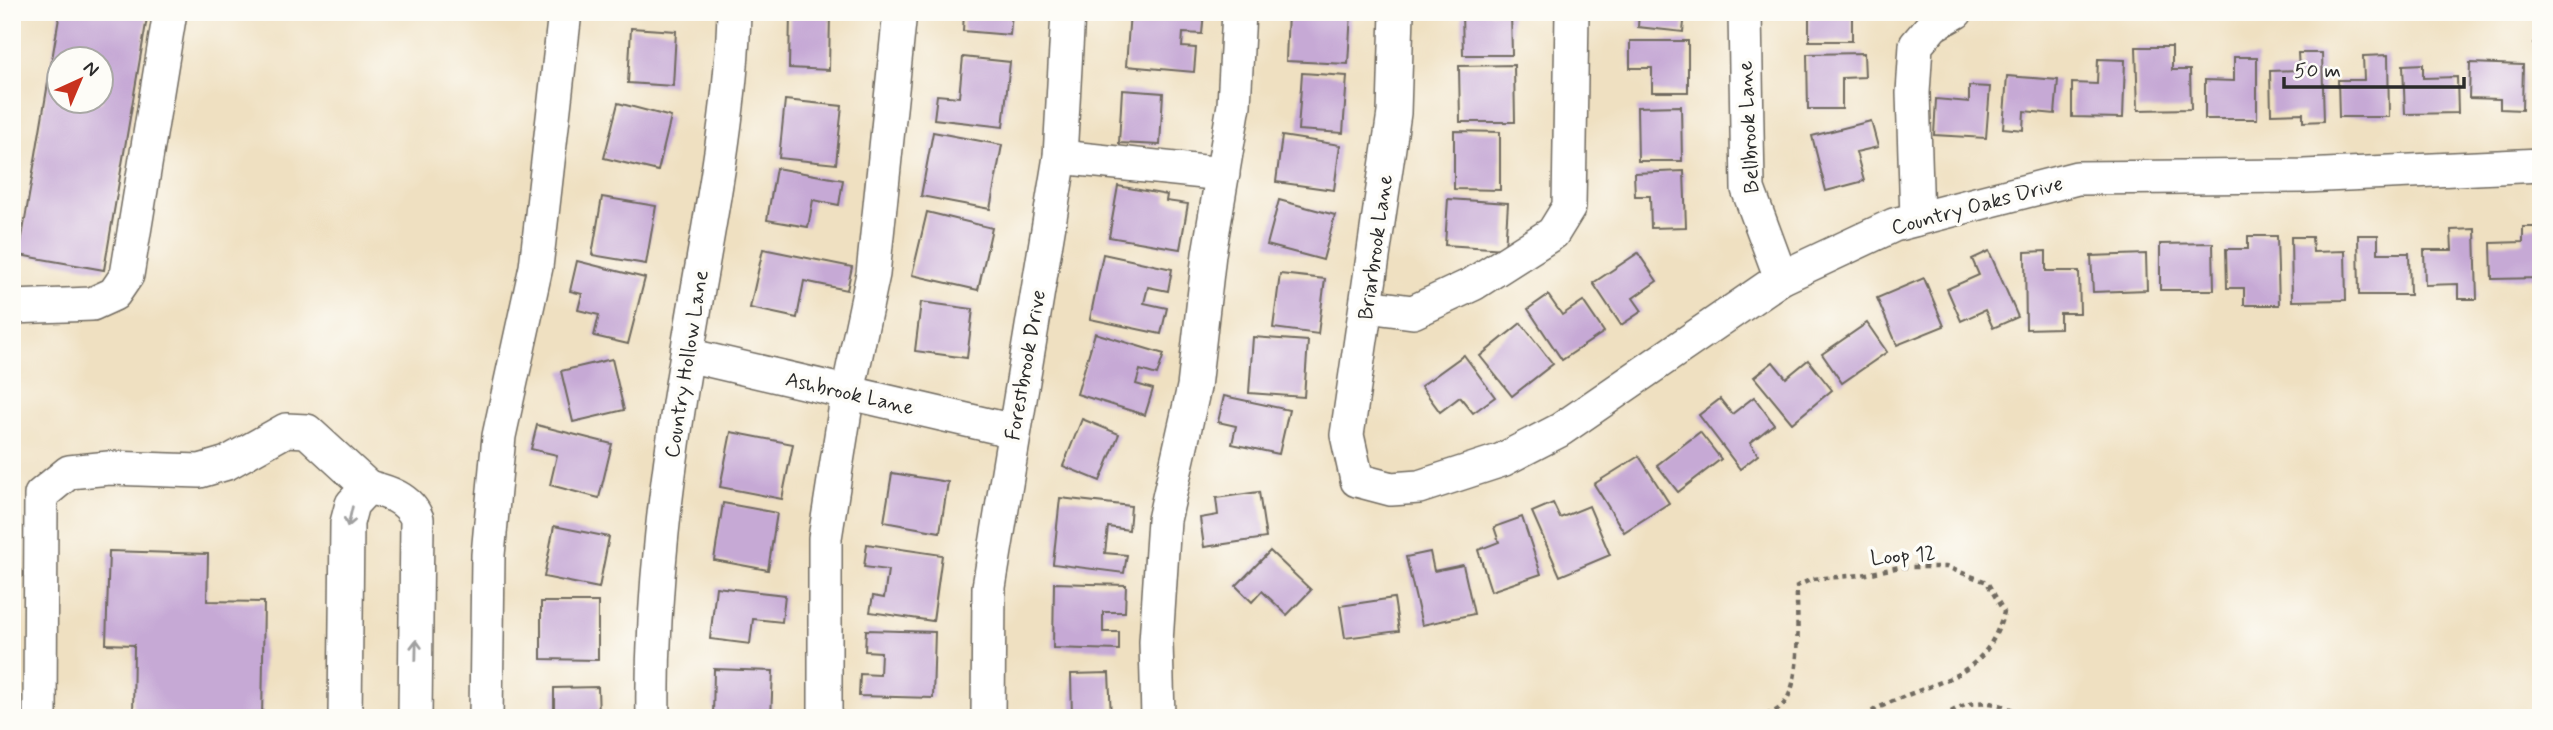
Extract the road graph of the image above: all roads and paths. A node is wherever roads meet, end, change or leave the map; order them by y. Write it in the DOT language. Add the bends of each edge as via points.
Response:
graph roads {
  1 [pos="170,12"];
  2 [pos="565,12"];
  3 [pos="734,12"];
  4 [pos="900,12"];
  5 [pos="1068,12"];
  6 [pos="1239,12"];
  7 [pos="1397,12"];
  8 [pos="1572,12"];
  9 [pos="1745,12"];
  10 [pos="1956,12"];
  11 [pos="1060,158"];
  12 [pos="2541,165"];
  13 [pos="1223,174"];
  14 [pos="1917,219"];
  15 [pos="1781,278"];
  16 [pos="1367,306"];
  17 [pos="12,307"];
  18 [pos="687,355"];
  19 [pos="848,392"];
  20 [pos="1014,430"];
  21 [pos="1357,480"];
  22 [pos="368,488"];
  23 [pos="31,705"];
  24 [pos="345,718"];
  25 [pos="415,718"];
  26 [pos="486,718"];
  27 [pos="653,718"];
  28 [pos="825,718"];
  29 [pos="988,718"];
  30 [pos="1158,718"];
  31 [pos="1756,718"];
  32 [pos="1866,718"];
  33 [pos="1943,718"];
  34 [pos="2026,718"];
  1 -- 17 [label="street" via="127,275 114,294 92,304"];
  2 -- 26 [label="street" via="536,267 499,436 488,555"];
  3 -- 18 [label="street, Country Hollow Lane" via="710,219"];
  4 -- 19 [label="street" via="873,274"];
  5 -- 11 [label="street, Forestbrook Drive"];
  6 -- 13 [label="street" via="1234,105"];
  7 -- 16 [label="street, Briarbrook Lane" via="1394,113"];
  8 -- 16 [label="street" via="1569,207 1553,233 1473,284 1413,312"];
  9 -- 15 [label="street, Bellbrook Lane" via="1748,189"];
  10 -- 14 [label="street" via="1933,24 1916,46"];
  11 -- 13 [label="street"];
  11 -- 20 [label="street, Forestbrook Drive"];
  12 -- 14 [label="street, Country Oaks Drive" via="2304,176 2077,178"];
  13 -- 30 [label="street" via="1194,387 1164,520 1156,642"];
  14 -- 15 [label="street, Country Oaks Drive" via="1894,225"];
  15 -- 21 [label="street, Country Oaks Drive" via="1560,430 1502,460 1419,487 1391,489"];
  16 -- 21 [label="street, Briarbrook Lane" via="1347,435"];
  18 -- 19 [label="street, Ashbrook Lane"];
  18 -- 27 [label="street, Country Hollow Lane" via="663,515"];
  19 -- 20 [label="street, Ashbrook Lane"];
  19 -- 28 [label="street" via="825,538"];
  20 -- 29 [label="street, Forestbrook Drive" via="989,587"];
  22 -- 23 [label="street" via="307,431 286,430 227,463 201,471 109,468 69,472 41,495"];
  22 -- 24 [label="street, one-way" via="352,504 347,523"];
  25 -- 22 [label="street, one-way" via="416,519 408,504"];
  31 -- 32 [label="path, Loop 12" via="1779,709 1788,698 1800,621 1797,586 1812,579 1900,567 1946,567 1987,582 2004,612 1997,638 1955,679 1904,696"];
  33 -- 34 [label="path" via="1957,706 1984,701 2014,709"];
}
